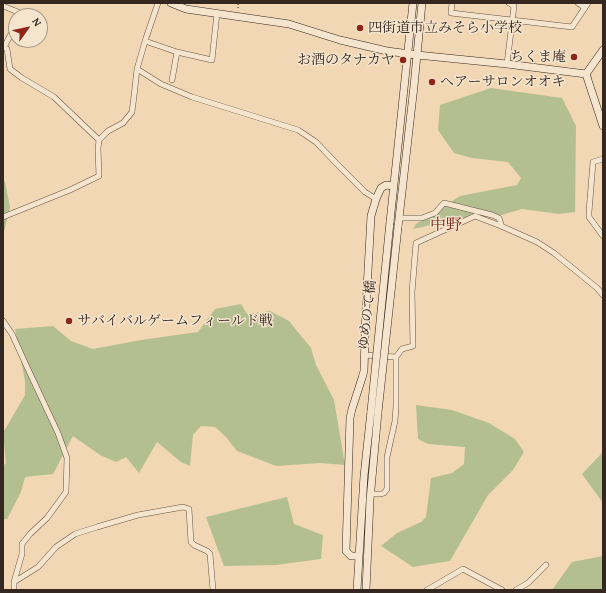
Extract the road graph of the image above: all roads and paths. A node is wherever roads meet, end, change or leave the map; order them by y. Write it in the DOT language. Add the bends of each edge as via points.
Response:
graph roads {
  1 [pos="158,3"];
  2 [pos="171,3"];
  3 [pos="413,3"];
  4 [pos="422,3"];
  5 [pos="452,3"];
  6 [pos="509,3"];
  7 [pos="578,3"];
  8 [pos="587,5"];
  9 [pos="217,13"];
  10 [pos="512,20"];
  11 [pos="145,41"];
  12 [pos="3,46"];
  13 [pos="603,50"];
  14 [pos="177,52"];
  15 [pos="407,54"];
  16 [pos="417,55"];
  17 [pos="507,64"];
  18 [pos="137,69"];
  19 [pos="586,74"];
  20 [pos="172,80"];
  21 [pos="603,126"];
  22 [pos="100,140"];
  23 [pos="603,159"];
  24 [pos="394,186"];
  25 [pos="376,199"];
  26 [pos="3,217"];
  27 [pos="399,218"];
  28 [pos="501,226"];
  29 [pos="603,236"];
  30 [pos="603,295"];
  31 [pos="3,321"];
  32 [pos="364,355"];
  33 [pos="396,357"];
  34 [pos="375,412"];
  35 [pos="371,494"];
  36 [pos="359,556"];
  37 [pos="546,565"];
  38 [pos="14,582"];
  39 [pos="14,590"];
  40 [pos="213,590"];
  41 [pos="357,590"];
  42 [pos="366,590"];
  43 [pos="427,590"];
  44 [pos="502,590"];
  45 [pos="516,590"];
  1 -- 11 [label="street"];
  2 -- 9 [label="street" via="186,9"];
  3 -- 15 [label="street, ゆめのて橋"];
  4 -- 16 [label="street, ゆめのて橋"];
  5 -- 10 [label="street" via="451,13"];
  6 -- 10 [label="street" via="514,6"];
  7 -- 8 [label="street"];
  8 -- 10 [label="street" via="572,27"];
  9 -- 14 [label="street" via="212,60"];
  9 -- 15 [label="street" via="288,24 340,40"];
  10 -- 17 [label="street"];
  11 -- 14 [label="street"];
  11 -- 18 [label="street"];
  12 -- 22 [label="street" via="7,50 10,70 54,97"];
  13 -- 19 [label="street"];
  14 -- 20 [label="street"];
  15 -- 16 [label="street"];
  15 -- 24 [label="street, ゆめのて橋"];
  16 -- 17 [label="street"];
  16 -- 27 [label="street, ゆめのて橋"];
  17 -- 19 [label="street"];
  18 -- 22 [label="street" via="132,112 123,123 108,131"];
  18 -- 25 [label="street" via="161,84 192,97 298,130 316,142 365,192"];
  19 -- 21 [label="street"];
  22 -- 26 [label="street" via="99,176"];
  23 -- 29 [label="street" via="593,162 589,212 589,217"];
  24 -- 25 [label="street" via="386,185 381,188"];
  24 -- 34 [label="street, ゆめのて橋, bridge"];
  25 -- 32 [label="street" via="371,216"];
  27 -- 28 [label="street" via="422,218 435,213 444,203 492,215 499,218"];
  27 -- 34 [label="street, ゆめのて橋, bridge"];
  28 -- 30 [label="street" via="537,242 554,253"];
  28 -- 33 [label="street" via="475,216 416,243 412,292 413,346 402,349"];
  31 -- 38 [label="street" via="12,334 67,458 66,492 47,518 22,544 22,554"];
  32 -- 33 [label="street"];
  32 -- 36 [label="street" via="364,371 350,418 346,537 346,551 351,556"];
  33 -- 35 [label="street" via="395,422 387,457 387,489 381,494"];
  34 -- 35 [label="street"];
  34 -- 36 [label="street" via="364,476"];
  35 -- 42 [label="street"];
  36 -- 41 [label="street"];
  37 -- 45 [label="street" via="528,583"];
  38 -- 39 [label="street"];
  38 -- 40 [label="street" via="38,567 56,547 75,534 138,516 183,507 189,510 191,542 210,554"];
  43 -- 44 [label="street" via="463,568"];
}
